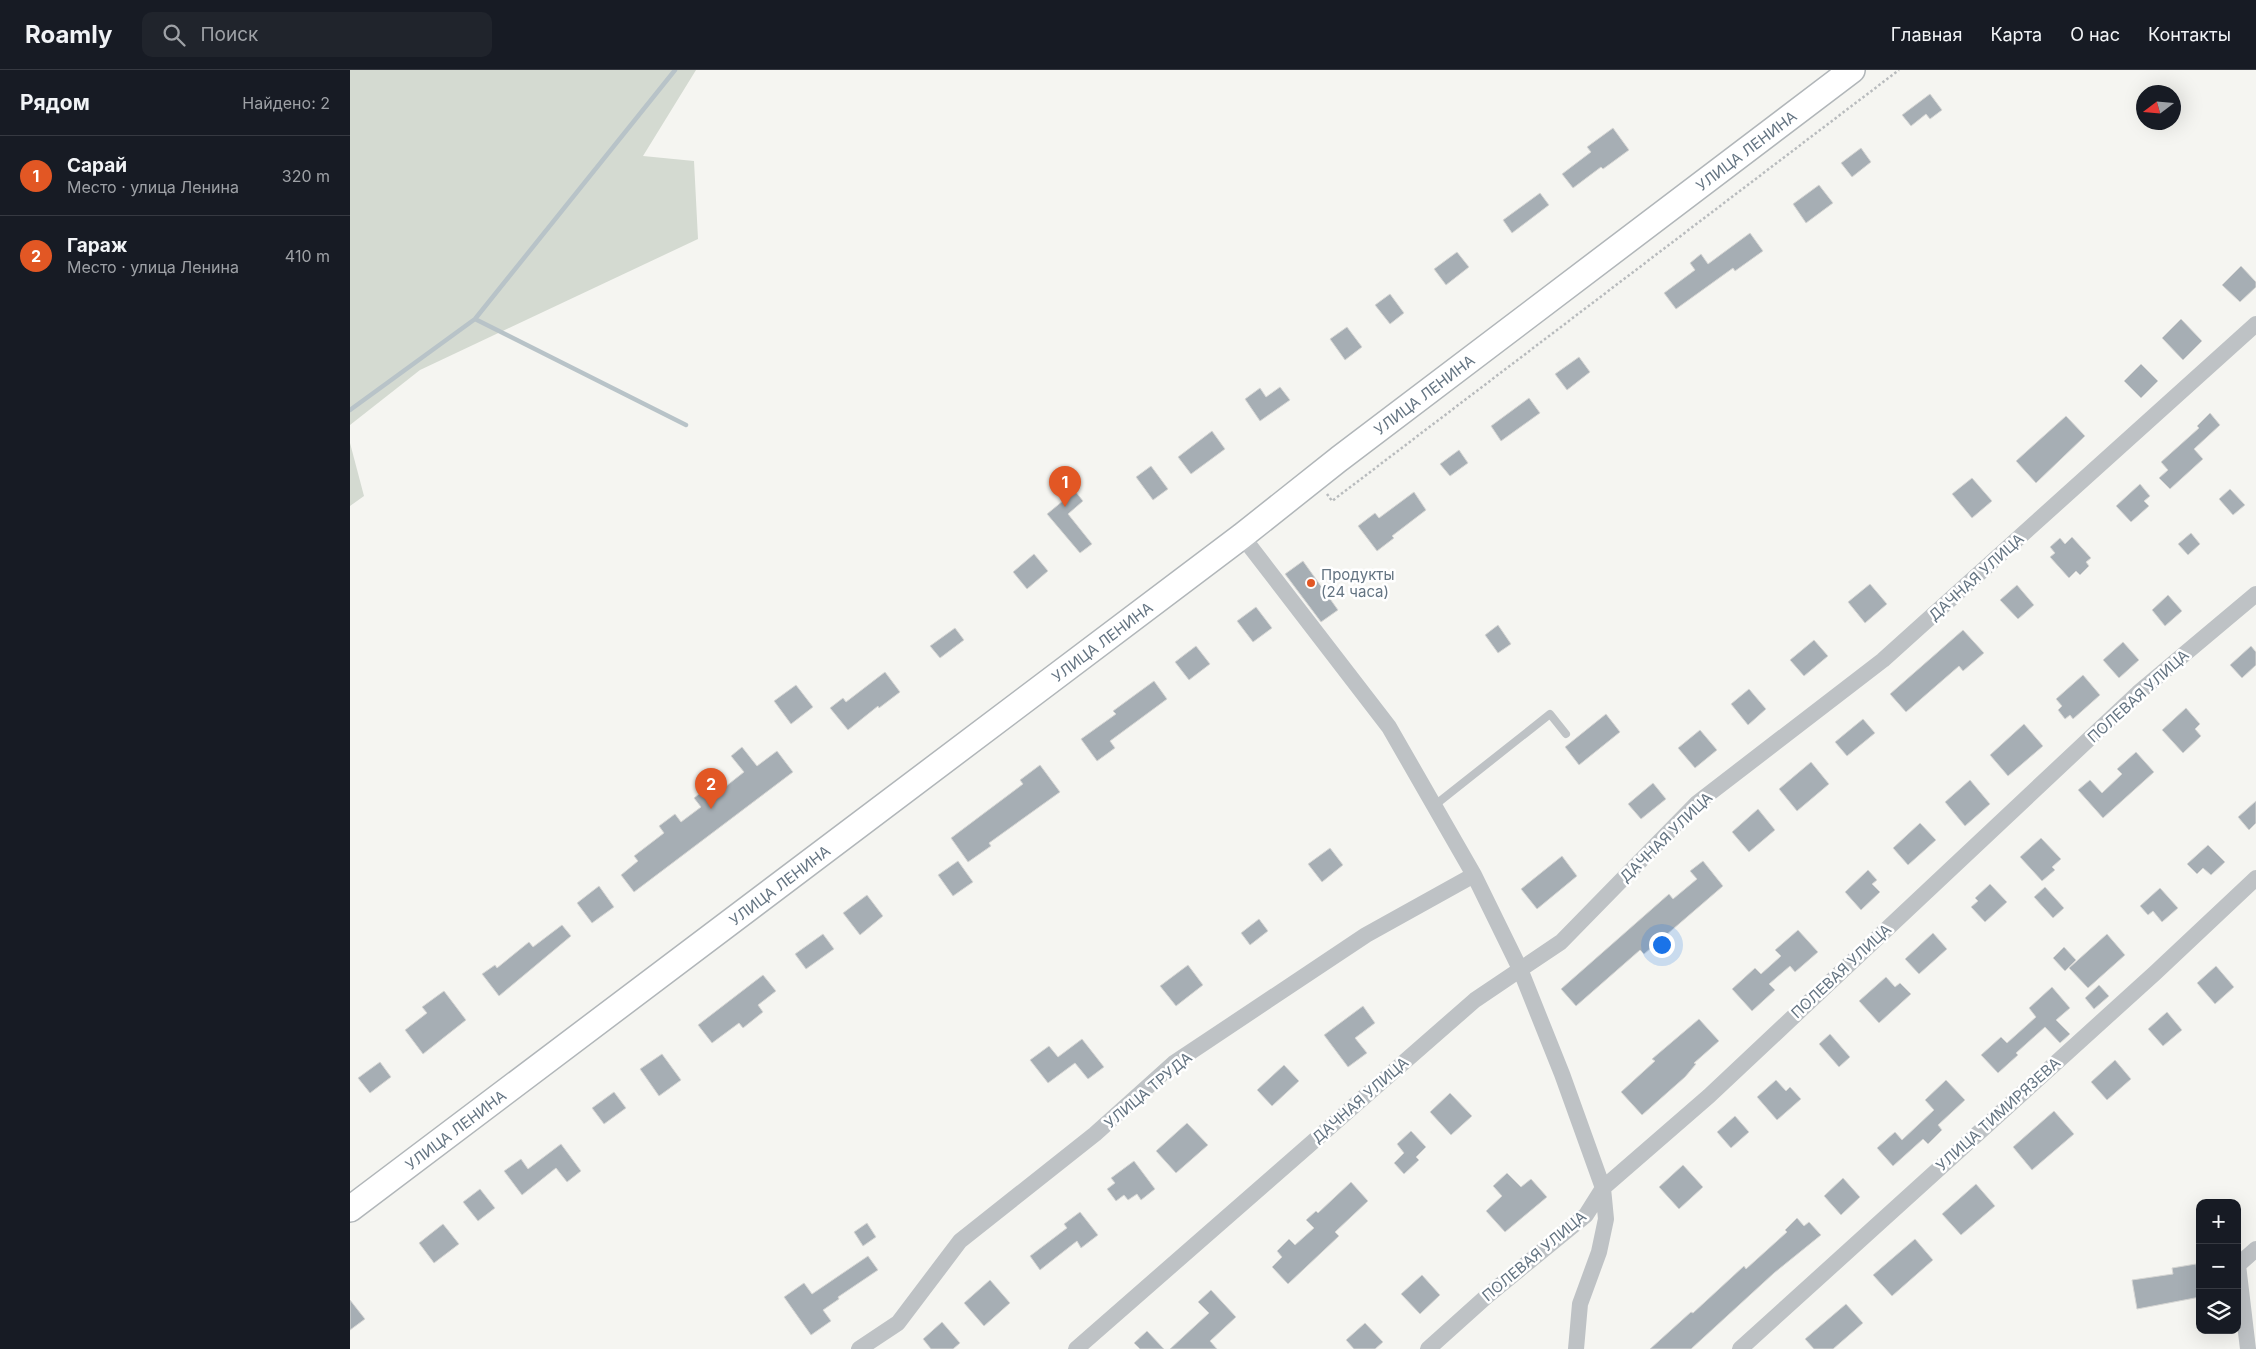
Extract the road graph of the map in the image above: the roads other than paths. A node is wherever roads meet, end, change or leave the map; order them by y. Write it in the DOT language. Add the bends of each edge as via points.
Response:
graph roads {
  1 [pos="1852,70"];
  2 [pos="2256,324"];
  3 [pos="1242,536"];
  4 [pos="2256,594"];
  5 [pos="1566,734"];
  6 [pos="1435,805"];
  7 [pos="1474,875"];
  8 [pos="2256,878"];
  9 [pos="1520,970"];
  10 [pos="1603,1188"];
  11 [pos="350,1209"];
  12 [pos="2256,1249"];
  13 [pos="2241,1262"];
  14 [pos="2241,1289"];
  15 [pos="859,1349"];
  16 [pos="1076,1349"];
  17 [pos="1428,1349"];
  18 [pos="1576,1349"];
  19 [pos="1740,1349"];
  20 [pos="2248,1349"];
  1 -- 3 [label="main road, УЛИЦА ЛЕНИНА"];
  2 -- 9 [label="street, ДАЧНАЯ УЛИЦА" via="1883,660 1697,803 1561,942"];
  3 -- 6 [label="street" via="1389,728"];
  3 -- 11 [label="main road, УЛИЦА ЛЕНИНА"];
  4 -- 10 [label="street, ПОЛЕВАЯ УЛИЦА" via="2138,693 1709,1096"];
  5 -- 6 [label="lane" via="1550,714"];
  6 -- 7 [label="street"];
  7 -- 9 [label="street"];
  7 -- 15 [label="street, УЛИЦА ТРУДА" via="1366,935 1174,1063 1095,1134 960,1241 898,1323"];
  8 -- 19 [label="street, УЛИЦА ТИМИРЯЗЕВА"];
  9 -- 10 [label="street"];
  9 -- 16 [label="street, ДАЧНАЯ УЛИЦА" via="1475,1000"];
  10 -- 17 [label="street, ПОЛЕВАЯ УЛИЦА" via="1586,1215"];
  10 -- 18 [label="street" via="1606,1219 1599,1252 1580,1304"];
  12 -- 13 [label="street"];
  14 -- 20 [label="street"];
}
